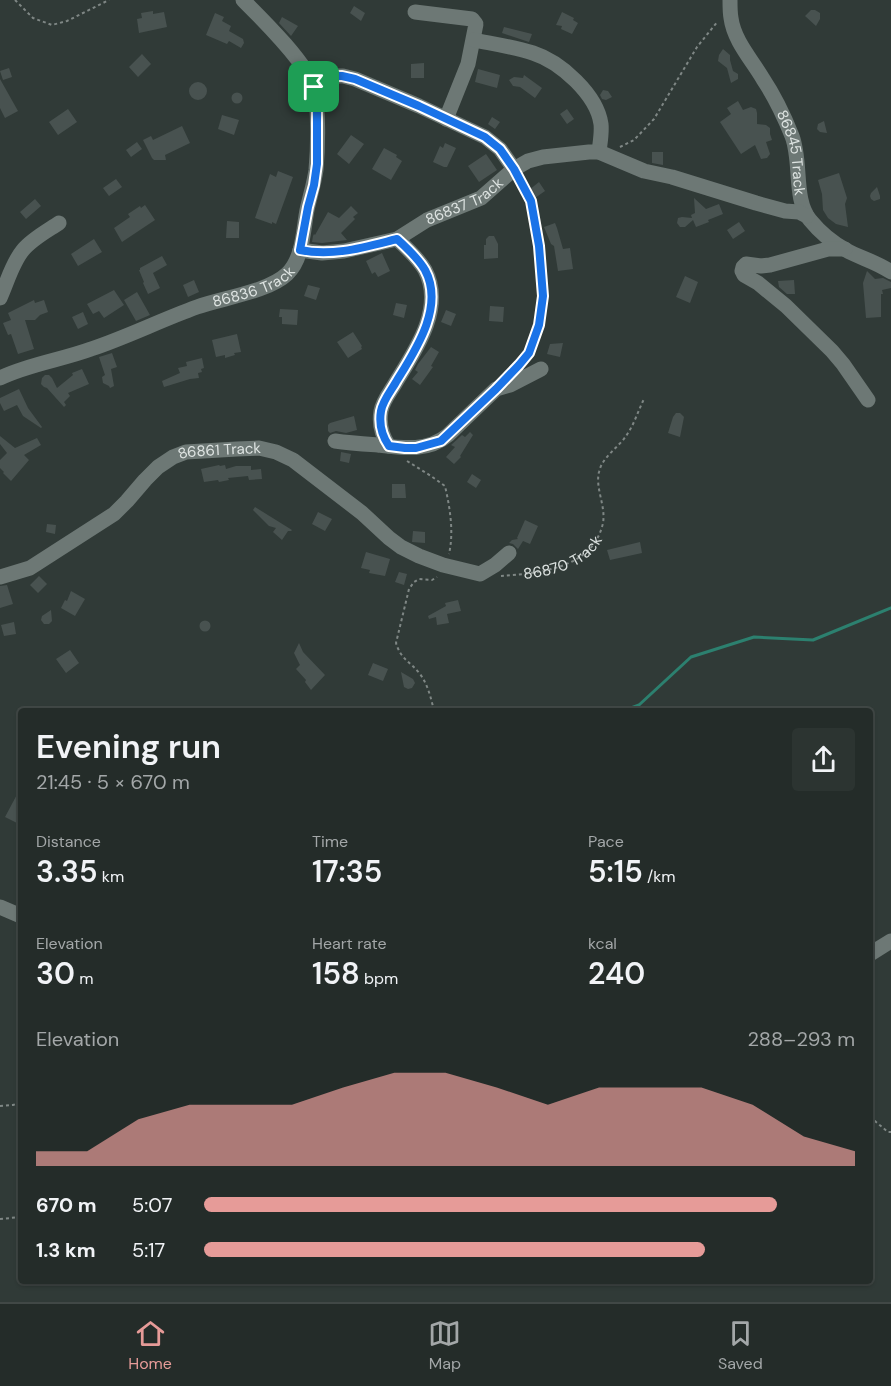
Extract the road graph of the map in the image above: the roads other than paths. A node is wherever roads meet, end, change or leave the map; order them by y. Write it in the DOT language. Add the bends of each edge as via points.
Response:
graph roads {
  1 [pos="243,0"];
  2 [pos="730,0"];
  3 [pos="415,12"];
  4 [pos="474,40"];
  5 [pos="309,76"];
  6 [pos="446,119"];
  7 [pos="599,152"];
  8 [pos="514,169"];
  9 [pos="807,216"];
  10 [pos="59,224"];
  11 [pos="397,239"];
  12 [pos="845,249"];
  13 [pos="300,250"];
  14 [pos="891,272"];
  15 [pos="0,298"];
  16 [pos="541,369"];
  17 [pos="0,378"];
  18 [pos="868,400"];
  19 [pos="335,441"];
  20 [pos="389,446"];
  21 [pos="509,553"];
  22 [pos="0,577"];
  23 [pos="0,908"];
  24 [pos="18,915"];
  25 [pos="891,941"];
  26 [pos="873,952"];
  1 -- 5 [label="street, 86836 Track"];
  2 -- 9 [label="street, 86845 Track" via="735,33 782,110 794,140 800,199"];
  3 -- 4 [label="street" via="472,19 476,24"];
  4 -- 6 [label="street"];
  4 -- 7 [label="street" via="536,54 574,78 597,110 601,124"];
  5 -- 6 [label="street" via="355,79"];
  5 -- 13 [label="street, 86836 Track" via="317,109 317,164"];
  6 -- 8 [label="street" via="485,137 500,149"];
  7 -- 8 [label="street, 86837 Track" via="528,160"];
  7 -- 9 [label="street" via="644,171"];
  8 -- 11 [label="street, 86837 Track" via="481,198 427,220"];
  9 -- 12 [label="street, 86845 Track"];
  10 -- 15 [label="street" via="24,249"];
  11 -- 13 [label="street, 86837 Track" via="344,251"];
  11 -- 20 [label="street" via="424,268 431,305 422,338 381,412 382,431"];
  12 -- 14 [label="street, 86845 Track"];
  12 -- 18 [label="street" via="828,249 770,265 746,264 742,271 786,306 832,351"];
  13 -- 17 [label="street, 86836 Track" via="286,275 272,284"];
  16 -- 20 [label="street" via="496,389 441,441 416,448"];
  19 -- 20 [label="street"];
  21 -- 22 [label="street, 86861 Track" via="480,574 442,565 401,547 293,460 259,448 237,449 186,452 173,457 158,467 114,514 30,568"];
  23 -- 24 [label="street"];
  25 -- 26 [label="street"];
}
